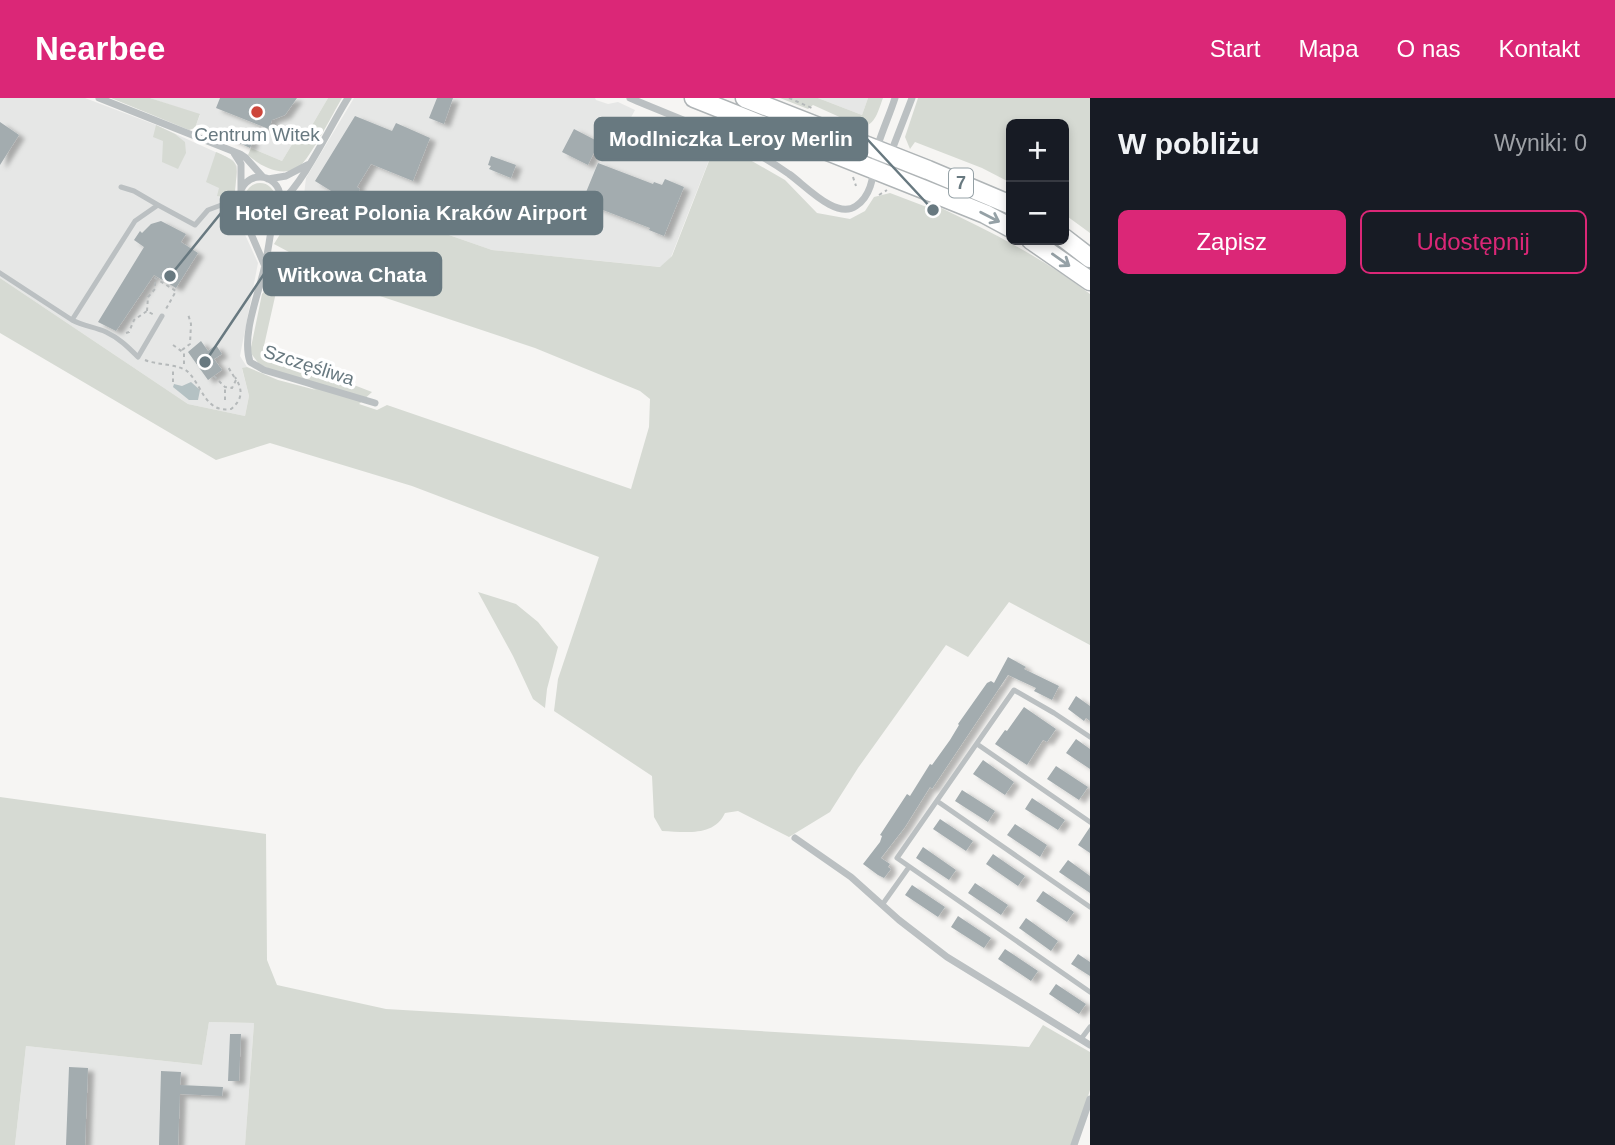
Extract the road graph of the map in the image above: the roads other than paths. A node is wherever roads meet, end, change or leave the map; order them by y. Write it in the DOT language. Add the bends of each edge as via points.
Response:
graph roads {
  1 [pos="99,98"];
  2 [pos="348,98"];
  3 [pos="630,98"];
  4 [pos="694,98"];
  5 [pos="745,98"];
  6 [pos="895,98"];
  7 [pos="912,98"];
  8 [pos="233,152"];
  9 [pos="884,152"];
  10 [pos="308,165"];
  11 [pos="876,170"];
  12 [pos="266,178"];
  13 [pos="121,187"];
  14 [pos="240,195"];
  15 [pos="279,203"];
  16 [pos="1006,203"];
  17 [pos="158,205"];
  18 [pos="274,211"];
  19 [pos="246,212"];
  20 [pos="1006,226"];
  21 [pos="1069,242"];
  22 [pos="1038,245"];
  23 [pos="1090,258"];
  24 [pos="265,265"];
  25 [pos="0,273"];
  26 [pos="1090,281"];
  27 [pos="161,317"];
  28 [pos="72,320"];
  29 [pos="374,403"];
  30 [pos="1090,737"];
  31 [pos="977,744"];
  32 [pos="937,801"];
  33 [pos="1090,822"];
  34 [pos="795,838"];
  35 [pos="909,867"];
  36 [pos="882,905"];
  37 [pos="1090,907"];
  38 [pos="1090,992"];
  39 [pos="1090,1027"];
  40 [pos="1081,1039"];
  41 [pos="1090,1045"];
  42 [pos="1090,1099"];
  43 [pos="1074,1145"];
  1 -- 8 [label="street"];
  2 -- 10 [label="street"];
  3 -- 11 [label="street" via="754,153 840,209 861,202"];
  4 -- 11 [label="main road, 7"];
  5 -- 9 [label="main road, 7"];
  6 -- 9 [label="street"];
  7 -- 9 [label="street"];
  8 -- 12 [label="street"];
  8 -- 14 [label="street" via="241,164"];
  9 -- 11 [label="street"];
  9 -- 11 [label="street"];
  9 -- 16 [label="main road, 7"];
  10 -- 12 [label="street" via="286,176"];
  10 -- 15 [label="street"];
  11 -- 20 [label="main road, 7, one-way"];
  12 -- 14 [label="street" via="247,182"];
  12 -- 15 [label="street" via="278,188"];
  13 -- 17 [label="lane"];
  14 -- 17 [label="lane" via="208,211 195,225"];
  14 -- 19 [label="street"];
  15 -- 18 [label="street"];
  17 -- 28 [label="lane" via="135,221"];
  18 -- 19 [label="street" via="264,217"];
  18 -- 24 [label="street, Szczęśliwa"];
  19 -- 24 [label="street"];
  21 -- 23 [label="main road"];
  22 -- 26 [label="main road, one-way"];
  24 -- 29 [label="street, Szczęśliwa" via="247,339 250,362"];
  25 -- 28 [label="lane"];
  27 -- 28 [label="lane" via="138,357 103,330"];
  30 -- 31 [label="lane" via="1014,690"];
  31 -- 32 [label="lane"];
  31 -- 33 [label="lane"];
  32 -- 35 [label="lane" via="897,858"];
  32 -- 37 [label="lane"];
  34 -- 36 [label="street"];
  35 -- 36 [label="lane"];
  35 -- 38 [label="lane"];
  36 -- 40 [label="street" via="947,957"];
  39 -- 40 [label="lane"];
  40 -- 41 [label="street"];
  42 -- 43 [label="street"];
}
